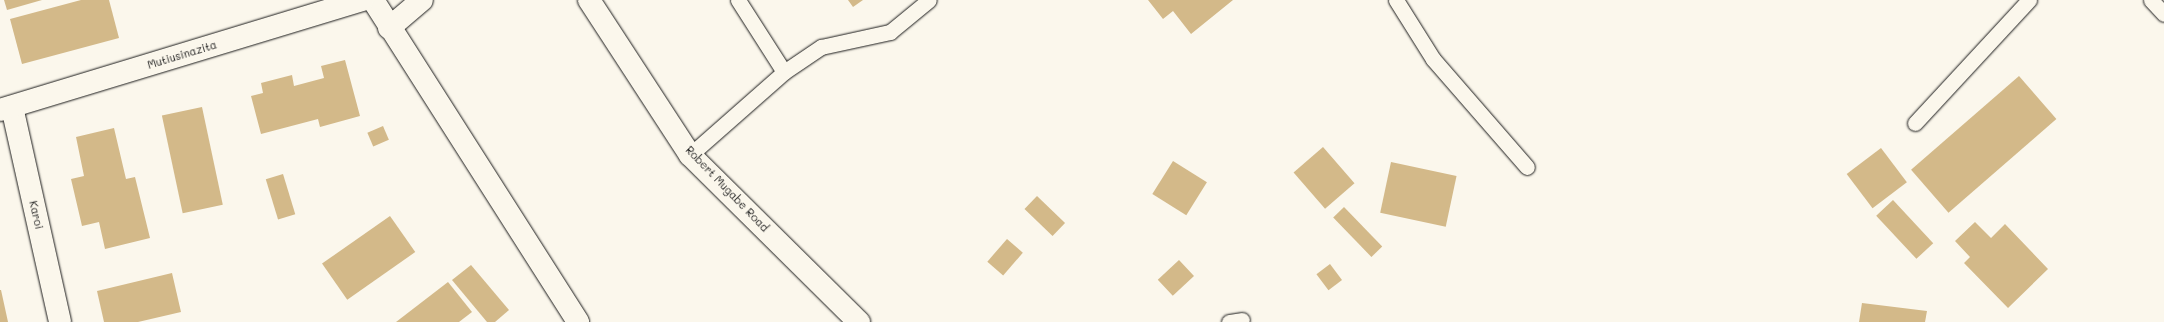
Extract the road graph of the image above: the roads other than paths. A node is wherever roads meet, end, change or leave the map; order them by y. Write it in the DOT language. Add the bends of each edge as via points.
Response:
graph roads {
  1 [pos="363,0"];
  2 [pos="373,0"];
  3 [pos="422,0"];
  4 [pos="589,0"];
  5 [pos="738,0"];
  6 [pos="929,0"];
  7 [pos="1396,0"];
  8 [pos="2029,0"];
  9 [pos="2151,0"];
  10 [pos="2164,14"];
  11 [pos="389,28"];
  12 [pos="784,72"];
  13 [pos="6,109"];
  14 [pos="1915,123"];
  15 [pos="690,155"];
  16 [pos="1527,167"];
  17 [pos="60,322"];
  18 [pos="578,322"];
  19 [pos="858,322"];
  1 -- 13 [label="street, Mutiusinazita"];
  2 -- 11 [label="street"];
  3 -- 11 [label="street"];
  4 -- 15 [label="street, Robert Mugabe Road"];
  5 -- 12 [label="lane"];
  6 -- 12 [label="lane" via="890,32 821,47"];
  7 -- 16 [label="lane" via="1432,59"];
  8 -- 14 [label="lane"];
  9 -- 10 [label="lane"];
  11 -- 18 [label="street"];
  12 -- 15 [label="lane"];
  13 -- 17 [label="street, Karoi"];
  15 -- 19 [label="street, Robert Mugabe Road"];
}
